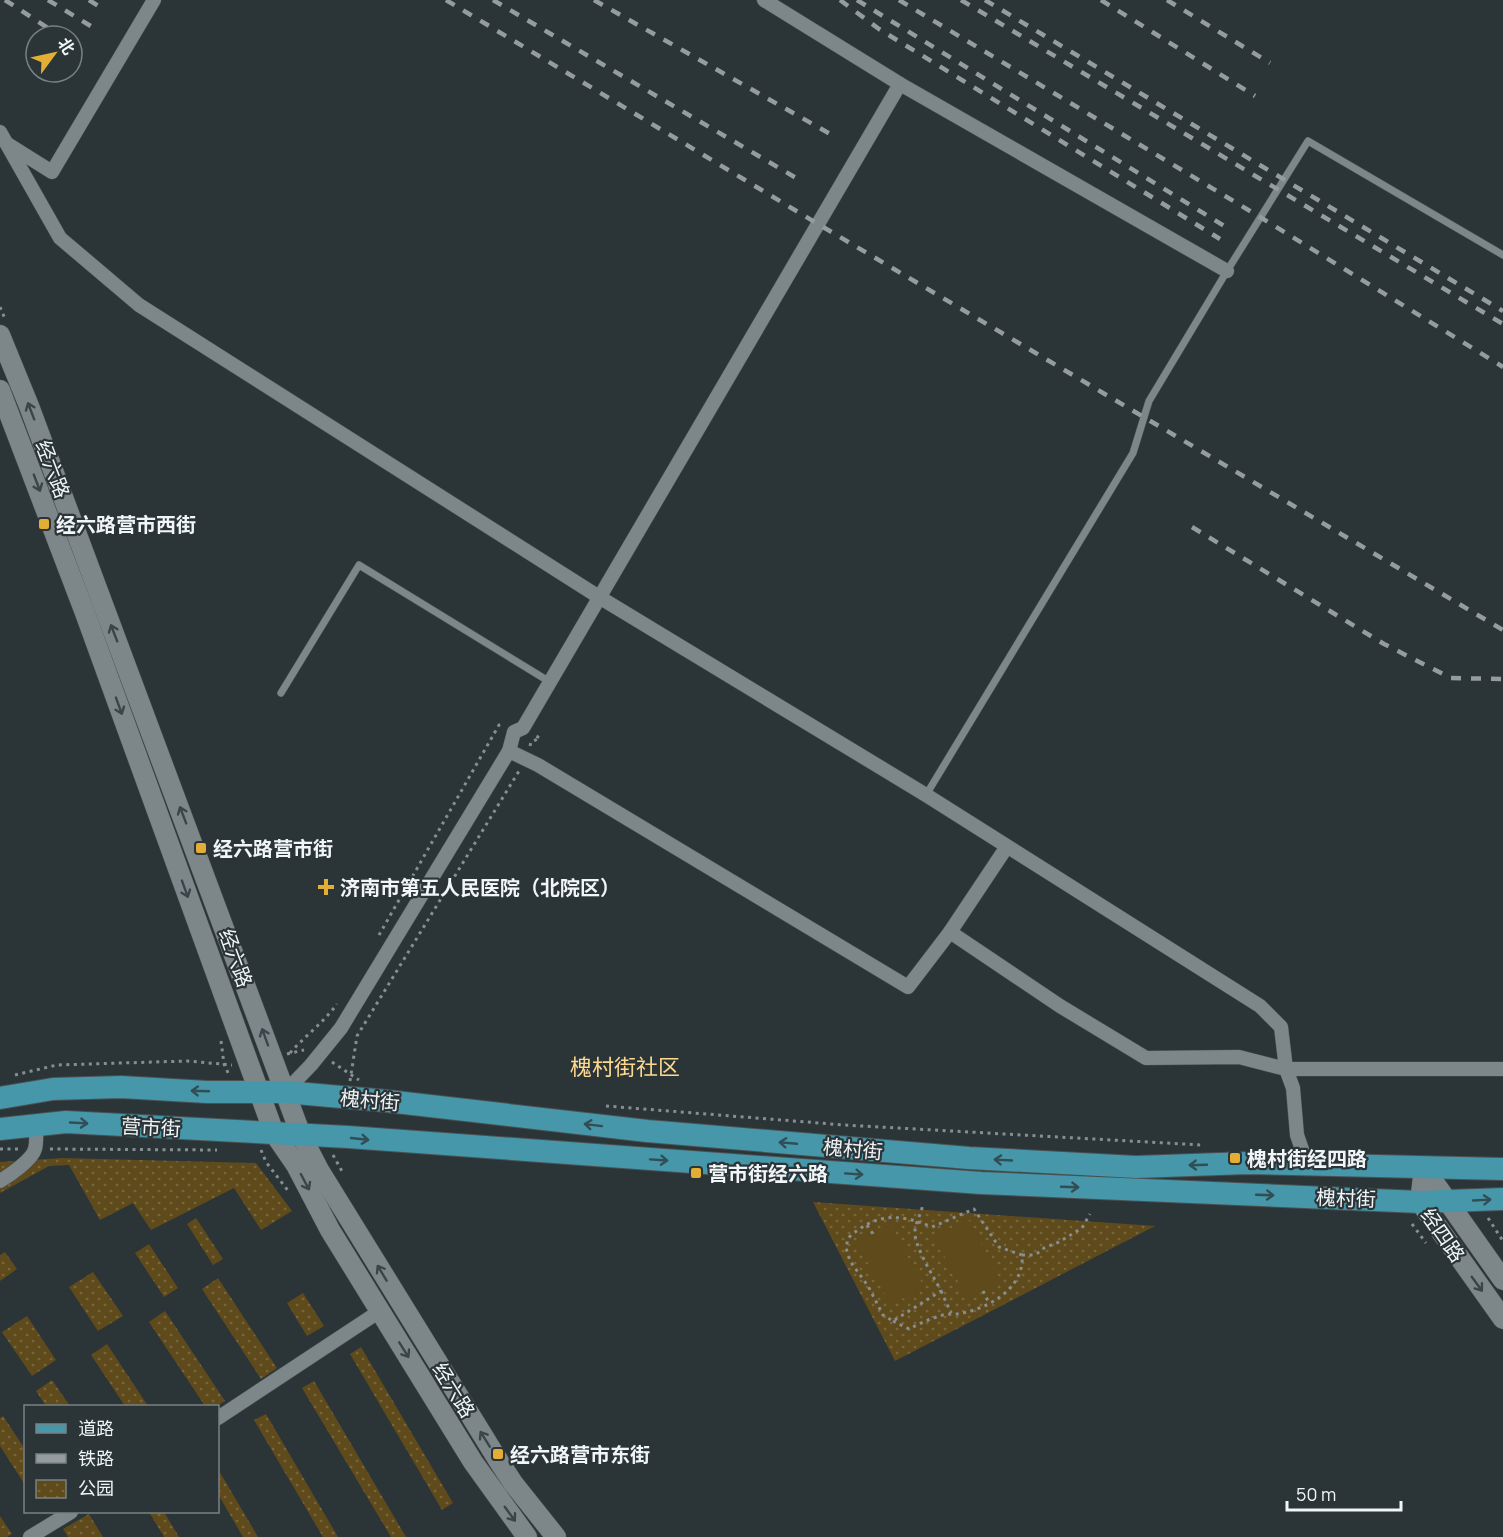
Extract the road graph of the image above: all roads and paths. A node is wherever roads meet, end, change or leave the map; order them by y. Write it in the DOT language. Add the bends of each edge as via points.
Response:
graph roads {
  1 [pos="153,0"];
  2 [pos="764,0"];
  3 [pos="900,84"];
  4 [pos="3,138"];
  5 [pos="1503,255"];
  6 [pos="1227,271"];
  7 [pos="0,307"];
  8 [pos="5,332"];
  9 [pos="0,390"];
  10 [pos="599,597"];
  11 [pos="550,682"];
  12 [pos="281,693"];
  13 [pos="499,725"];
  14 [pos="531,742"];
  15 [pos="509,751"];
  16 [pos="526,760"];
  17 [pos="926,795"];
  18 [pos="1006,848"];
  19 [pos="950,932"];
  20 [pos="376,941"];
  21 [pos="339,1002"];
  22 [pos="282,1052"];
  23 [pos="320,1054"];
  24 [pos="249,1067"];
  25 [pos="1286,1069"];
  26 [pos="1503,1069"];
  27 [pos="350,1074"];
  28 [pos="9,1077"];
  29 [pos="292,1085"];
  30 [pos="357,1091"];
  31 [pos="258,1092"];
  32 [pos="0,1098"];
  33 [pos="597,1105"];
  34 [pos="36,1125"];
  35 [pos="0,1129"];
  36 [pos="274,1133"];
  37 [pos="348,1137"];
  38 [pos="320,1142"];
  39 [pos="1204,1145"];
  40 [pos="1306,1164"];
  41 [pos="1424,1168"];
  42 [pos="1503,1169"];
  43 [pos="346,1179"];
  44 [pos="0,1181"];
  45 [pos="1503,1199"];
  46 [pos="1420,1202"];
  47 [pos="1448,1202"];
  48 [pos="923,1203"];
  49 [pos="1089,1214"];
  50 [pos="918,1221"];
  51 [pos="867,1225"];
  52 [pos="873,1234"];
  53 [pos="1022,1255"];
  54 [pos="1503,1280"];
  55 [pos="941,1291"];
  56 [pos="983,1291"];
  57 [pos="989,1302"];
  58 [pos="380,1311"];
  59 [pos="954,1315"];
  60 [pos="1503,1319"];
  61 [pos="893,1322"];
  62 [pos="219,1417"];
  63 [pos="69,1513"];
  64 [pos="30,1537"];
  65 [pos="527,1537"];
  66 [pos="556,1537"];
  1 -- 4 [label="street" via="52,172"];
  2 -- 3 [label="street"];
  3 -- 6 [label="street"];
  3 -- 10 [label="street"];
  4 -- 10 [label="street" via="60,238 139,305"];
  5 -- 6 [label="lane" via="1308,141"];
  6 -- 17 [label="lane" via="1149,401 1132,453"];
  7 -- 8 [label="path"];
  22 -- 8 [label="main road, 经六路, one-way" via="29,406"];
  9 -- 24 [label="main road, 经六路, one-way"];
  10 -- 11 [label="street"];
  10 -- 17 [label="street"];
  11 -- 12 [label="lane" via="359,565"];
  11 -- 15 [label="street" via="523,728 514,732"];
  13 -- 20 [label="path"];
  14 -- 16 [label="path"];
  15 -- 16 [label="street"];
  15 -- 23 [label="street" via="341,1028"];
  16 -- 19 [label="street" via="908,987"];
  16 -- 27 [label="path" via="357,1036"];
  17 -- 18 [label="street"];
  18 -- 19 [label="street"];
  18 -- 25 [label="street" via="1260,1006 1281,1027"];
  19 -- 25 [label="street" via="1146,1058 1239,1057"];
  21 -- 22 [label="path" via="325,1021"];
  22 -- 23 [label="path" via="305,1050"];
  22 -- 29 [label="main road, 经六路"];
  22 -- 29 [label="path"];
  23 -- 27 [label="path"];
  23 -- 29 [label="street"];
  24 -- 28 [label="path" via="187,1061 57,1065"];
  24 -- 31 [label="main road, 经六路"];
  25 -- 26 [label="street"];
  25 -- 40 [label="street"];
  27 -- 30 [label="path"];
  27 -- 30 [label="path"];
  29 -- 30 [label="main road, 槐村街"];
  29 -- 31 [label="main road, 营市街"];
  29 -- 38 [label="main road, 经六路"];
  40 -- 30 [label="main road, 槐村街, one-way" via="1136,1167 969,1158 647,1131"];
  31 -- 32 [label="main road, 营市街, one-way" via="53,1089"];
  31 -- 36 [label="main road, 经六路"];
  33 -- 39 [label="path" via="844,1125"];
  34 -- 35 [label="main road, 营市街"];
  34 -- 36 [label="main road, 营市街, one-way" via="66,1122"];
  34 -- 44 [label="street" via="31,1156"];
  36 -- 38 [label="main road, 营市街"];
  36 -- 58 [label="main road, 经六路, one-way"];
  37 -- 38 [label="main road, 槐村街"];
  37 -- 38 [label="path" via="345,1145"];
  37 -- 46 [label="main road, 槐村街, one-way" via="981,1183"];
  38 -- 43 [label="path"];
  66 -- 38 [label="main road, 经六路, one-way" via="492,1451 319,1170"];
  40 -- 41 [label="main road, 槐村街"];
  41 -- 42 [label="main road, 槐村街"];
  41 -- 46 [label="main road, 经四路"];
  41 -- 47 [label="main road, 经四路"];
  47 -- 45 [label="main road, 槐村街, one-way"];
  46 -- 47 [label="main road, 槐村街"];
  46 -- 60 [label="main road, 经四路, one-way"];
  47 -- 54 [label="main road, 经四路"];
  48 -- 50 [label="path"];
  49 -- 53 [label="path" via="1082,1228 1040,1252"];
  50 -- 51 [label="path" via="888,1216"];
  50 -- 53 [label="path" via="932,1227 974,1209 999,1247"];
  50 -- 55 [label="path" via="917,1242"];
  51 -- 52 [label="path"];
  51 -- 61 [label="path" via="848,1238 846,1248 883,1315"];
  53 -- 57 [label="path" via="1017,1282"];
  55 -- 59 [label="path"];
  55 -- 61 [label="path"];
  56 -- 57 [label="path"];
  57 -- 59 [label="path"];
  58 -- 62 [label="street"];
  58 -- 65 [label="main road, 经六路, one-way" via="473,1462"];
  59 -- 61 [label="path" via="942,1315 909,1329"];
  63 -- 64 [label="street"];
}
